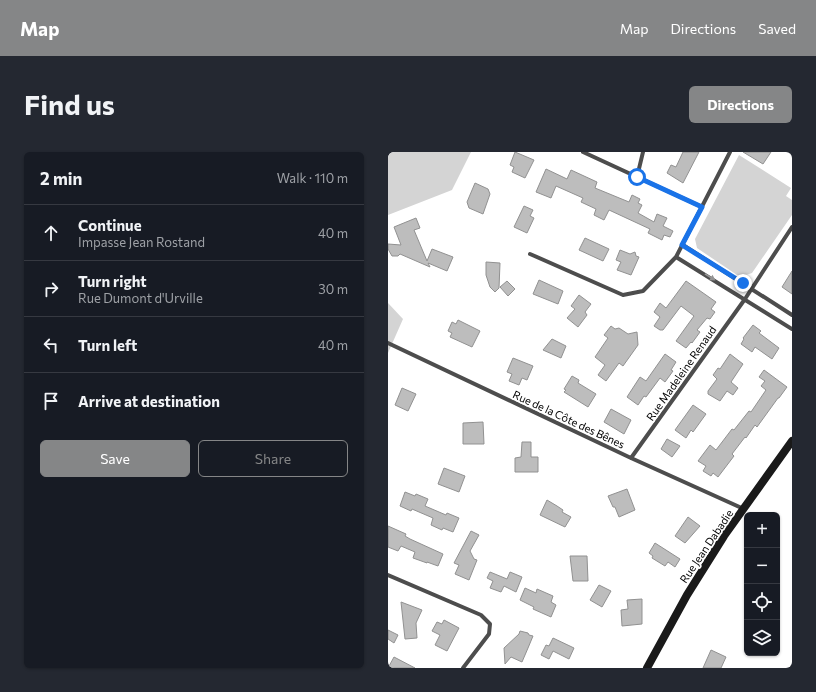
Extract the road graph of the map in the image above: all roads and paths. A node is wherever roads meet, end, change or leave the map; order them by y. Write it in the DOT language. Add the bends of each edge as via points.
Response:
graph roads {
  1 [pos="583,152"];
  2 [pos="643,152"];
  3 [pos="730,152"];
  4 [pos="637,177"];
  5 [pos="702,207"];
  6 [pos="792,227"];
  7 [pos="682,245"];
  8 [pos="530,254"];
  9 [pos="676,257"];
  10 [pos="751,289"];
  11 [pos="744,299"];
  12 [pos="792,315"];
  13 [pos="792,329"];
  14 [pos="388,343"];
  15 [pos="792,441"];
  16 [pos="631,458"];
  17 [pos="744,509"];
  18 [pos="388,575"];
  19 [pos="463,668"];
  20 [pos="647,668"];
  1 -- 4 [label="street"];
  2 -- 4 [label="street"];
  3 -- 5 [label="street"];
  4 -- 5 [label="street"];
  5 -- 7 [label="street"];
  6 -- 10 [label="street, Rue Madeleine Renaud"];
  7 -- 9 [label="street"];
  7 -- 10 [label="street"];
  8 -- 9 [label="street" via="623,295 643,291"];
  9 -- 11 [label="street, one-way"];
  10 -- 11 [label="street, Rue Madeleine Renaud"];
  10 -- 12 [label="street"];
  11 -- 13 [label="street"];
  11 -- 16 [label="street, Rue Madeleine Renaud"];
  14 -- 16 [label="street, Rue de la Côte des Bênes"];
  15 -- 17 [label="street, Rue Jean Dabadie"];
  16 -- 17 [label="street, Rue de la Côte des Bênes"];
  17 -- 20 [label="street, Rue Jean Dabadie" via="686,595"];
  18 -- 19 [label="street" via="481,615 490,624 489,634"];
}
